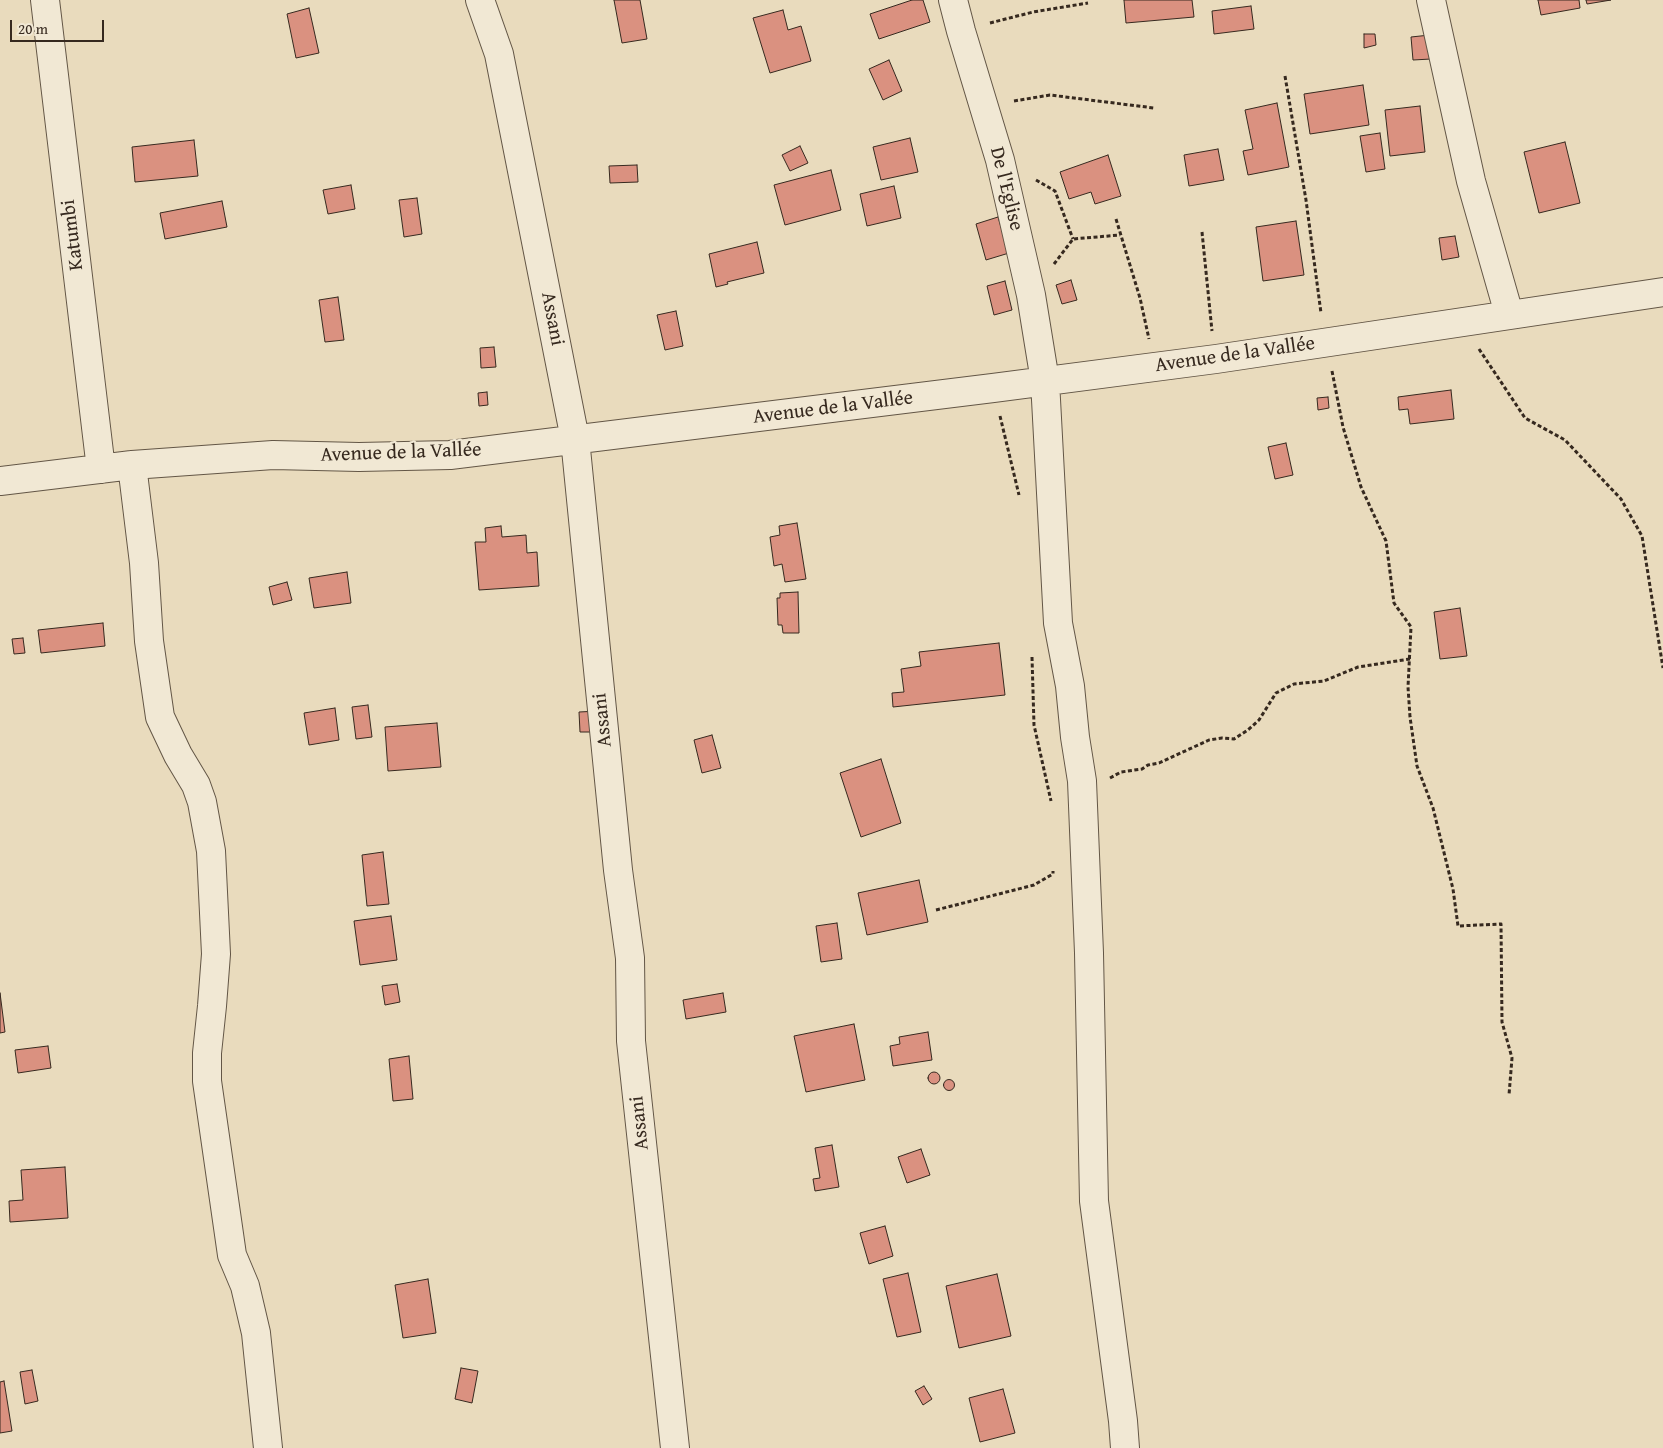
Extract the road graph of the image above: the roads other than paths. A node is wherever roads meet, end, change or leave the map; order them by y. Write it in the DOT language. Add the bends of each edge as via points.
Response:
graph roads {
  1 [pos="45,0"];
  2 [pos="480,0"];
  3 [pos="953,0"];
  4 [pos="1431,0"];
  5 [pos="1663,292"];
  6 [pos="1509,314"];
  7 [pos="1045,381"];
  8 [pos="575,438"];
  9 [pos="132,466"];
  10 [pos="101,469"];
  11 [pos="0,481"];
  12 [pos="268,1448"];
  13 [pos="675,1448"];
  14 [pos="1125,1448"];
  1 -- 10 [label="street, Katumbi"];
  2 -- 8 [label="street, Assani" via="499,54"];
  3 -- 7 [label="street, De l'Eglise" via="1000,160 1031,295"];
  4 -- 6 [label="street" via="1471,181"];
  5 -- 6 [label="street, Avenue de la Vallée"];
  6 -- 7 [label="street, Avenue de la Vallée" via="1216,359"];
  7 -- 8 [label="street, Avenue de la Vallée"];
  7 -- 14 [label="street, De l'Eglise" via="1058,623 1082,781 1094,1201"];
  8 -- 9 [label="street, Avenue de la Vallée" via="450,455 273,455"];
  8 -- 13 [label="street, Assani" via="618,870 630,958 632,1041"];
  9 -- 10 [label="street, Avenue de la Vallée"];
  9 -- 12 [label="street" via="144,563 149,641 160,717 196,785 211,851 216,954 207,1081 232,1255 245,1286 256,1334"];
  10 -- 11 [label="street, Avenue de la Vallée"];
}
